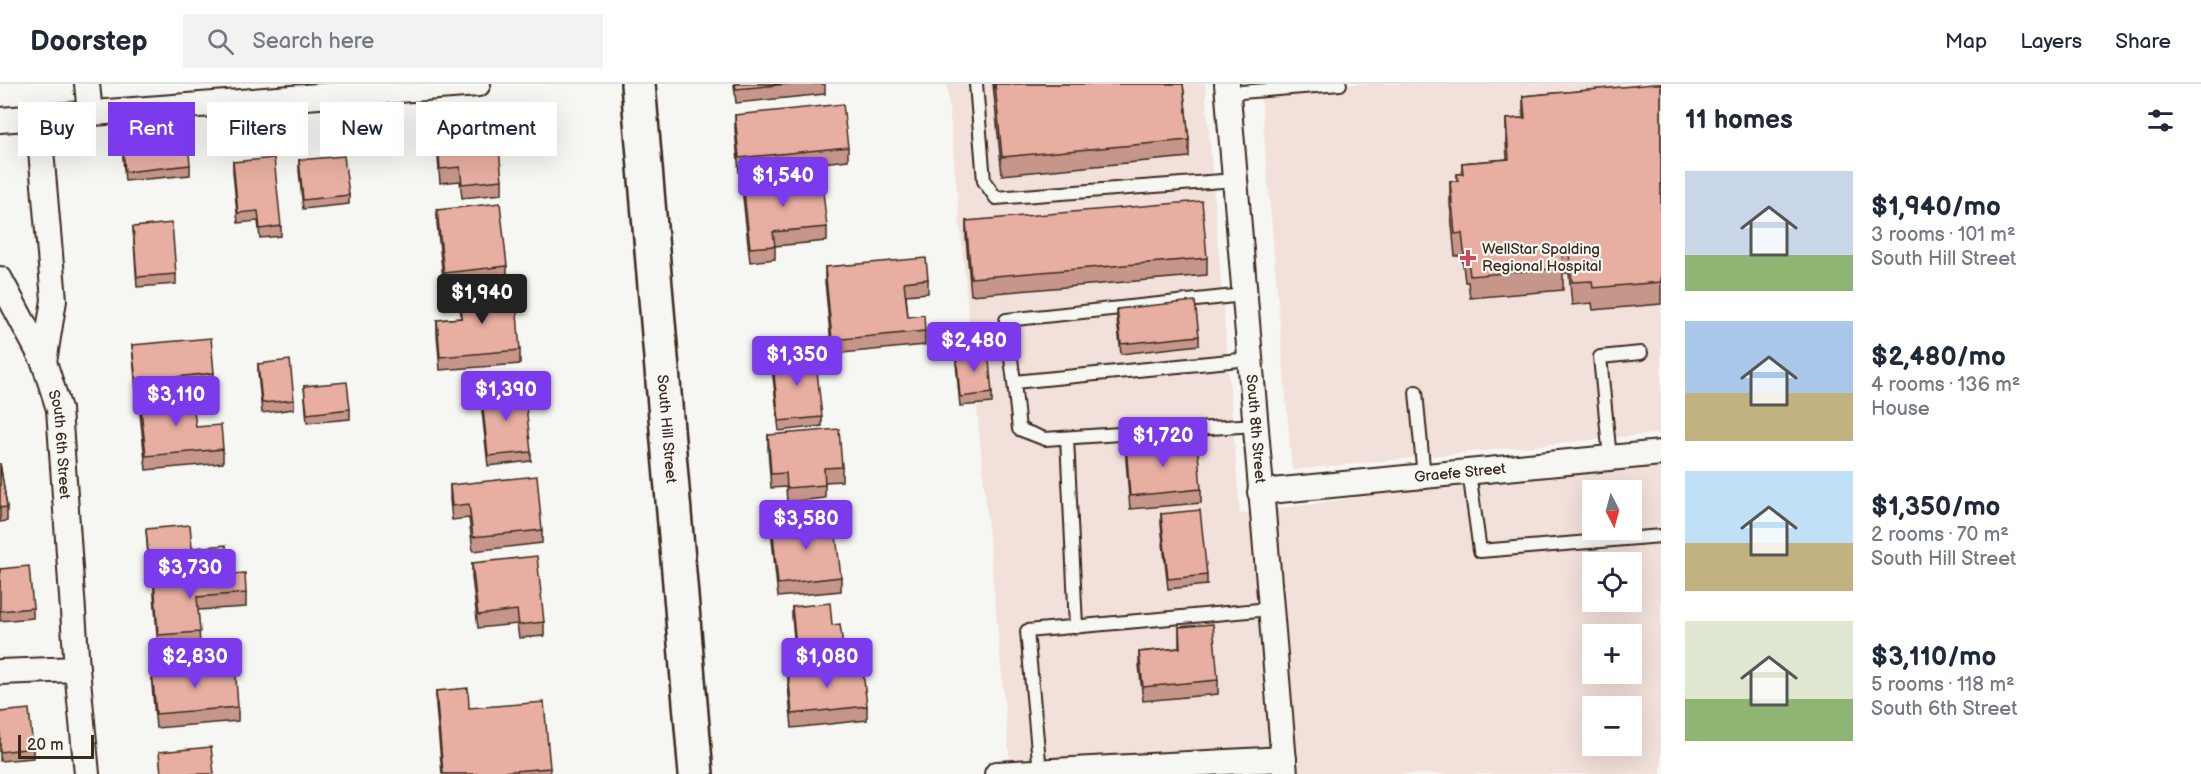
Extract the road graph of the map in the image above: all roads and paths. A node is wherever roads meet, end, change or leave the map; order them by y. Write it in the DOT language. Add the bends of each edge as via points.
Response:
graph roads {
  1 [pos="87,84"];
  2 [pos="478,84"];
  3 [pos="638,84"];
  4 [pos="976,84"];
  5 [pos="1340,84"];
  6 [pos="1227,89"];
  7 [pos="89,102"];
  8 [pos="96,112"];
  9 [pos="18,118"];
  10 [pos="0,120"];
  11 [pos="42,156"];
  12 [pos="1235,180"];
  13 [pos="0,279"];
  14 [pos="1244,295"];
  15 [pos="1641,353"];
  16 [pos="1250,359"];
  17 [pos="45,362"];
  18 [pos="1014,382"];
  19 [pos="1416,392"];
  20 [pos="1255,424"];
  21 [pos="1067,438"];
  22 [pos="1661,453"];
  23 [pos="1610,458"];
  24 [pos="1469,472"];
  25 [pos="1424,477"];
  26 [pos="1260,492"];
  27 [pos="1661,536"];
  28 [pos="1270,609"];
  29 [pos="1076,626"];
  30 [pos="77,669"];
  31 [pos="0,672"];
  32 [pos="1285,767"];
  33 [pos="1040,772"];
  34 [pos="1083,772"];
  35 [pos="87,774"];
  36 [pos="696,774"];
  37 [pos="997,774"];
  1 -- 7 [label="street"];
  2 -- 8 [label="street"];
  3 -- 36 [label="main road, South Hill Street"];
  4 -- 12 [label="lane" via="984,181 996,198"];
  5 -- 6 [label="lane"];
  6 -- 12 [label="street, South 8th Street"];
  9 -- 10 [label="street"];
  11 -- 17 [label="street, South 6th Street" via="54,300"];
  12 -- 14 [label="street, South 8th Street"];
  13 -- 17 [label="street"];
  14 -- 16 [label="street, South 8th Street"];
  14 -- 18 [label="lane" via="1006,320"];
  15 -- 23 [label="lane" via="1600,357"];
  16 -- 18 [label="lane"];
  16 -- 20 [label="street, South 8th Street"];
  17 -- 30 [label="street, South 6th Street" via="59,409"];
  18 -- 21 [label="lane" via="1019,429 1045,439"];
  19 -- 25 [label="lane"];
  20 -- 21 [label="lane"];
  20 -- 26 [label="street, South 8th Street"];
  21 -- 29 [label="lane"];
  22 -- 23 [label="street, Graefe Street"];
  23 -- 24 [label="street, Graefe Street"];
  24 -- 25 [label="street, Graefe Street"];
  24 -- 27 [label="lane" via="1480,550"];
  25 -- 26 [label="street, Graefe Street"];
  26 -- 28 [label="street, South 8th Street"];
  28 -- 29 [label="lane"];
  28 -- 32 [label="street, South 8th Street"];
  29 -- 33 [label="lane" via="1027,631"];
  30 -- 31 [label="street"];
  30 -- 35 [label="street, South 6th Street"];
  32 -- 34 [label="street"];
  33 -- 34 [label="street"];
  33 -- 37 [label="street"];
}
